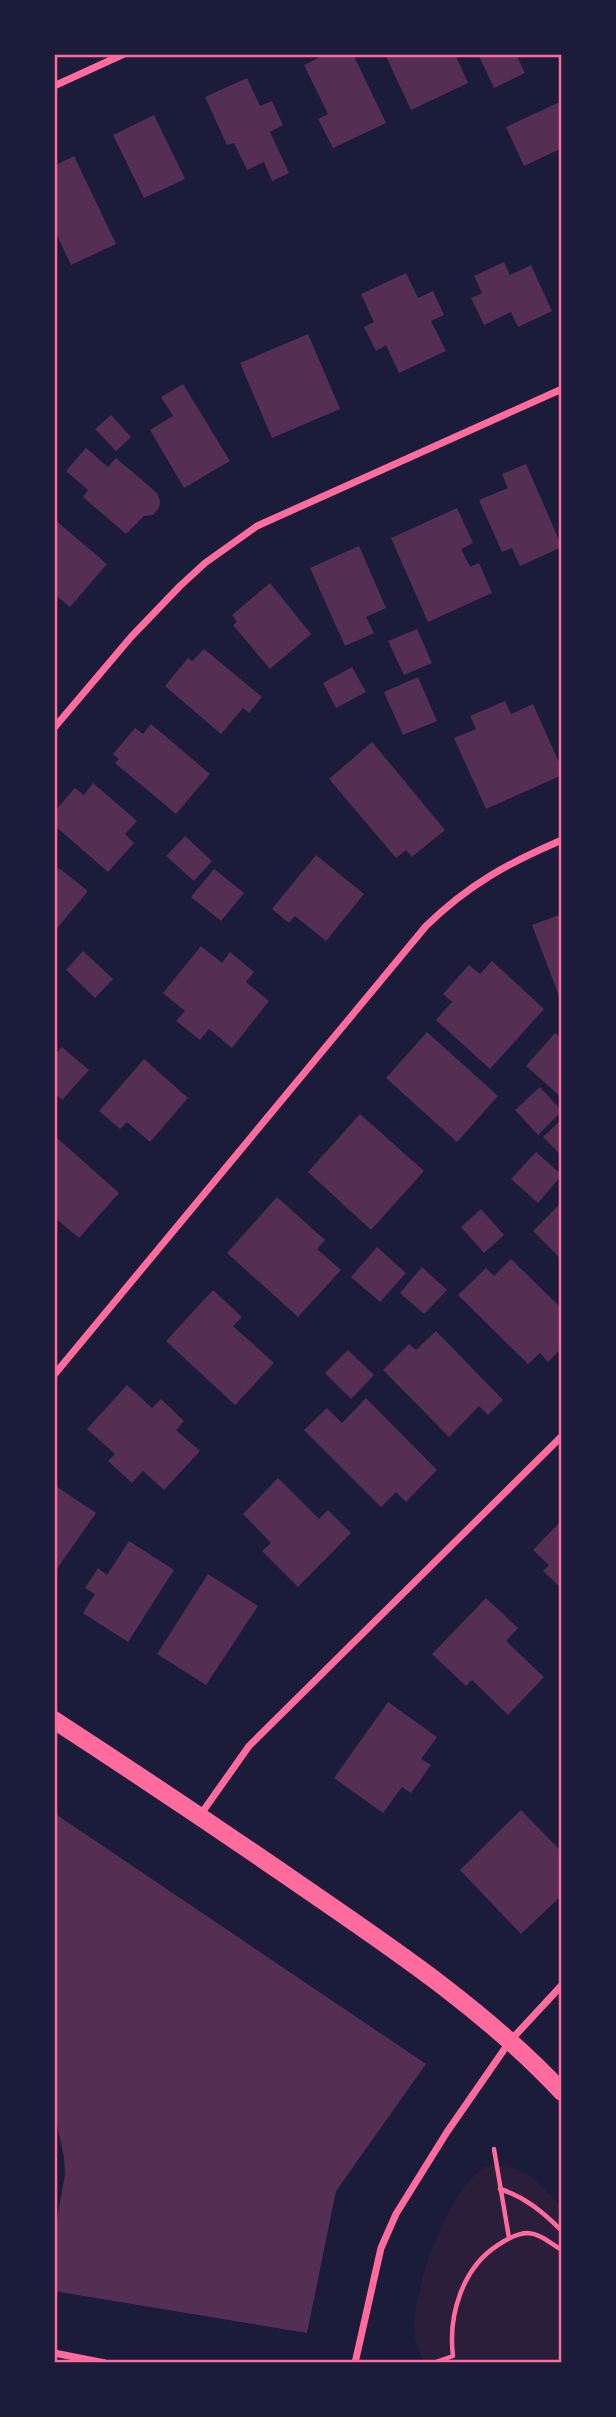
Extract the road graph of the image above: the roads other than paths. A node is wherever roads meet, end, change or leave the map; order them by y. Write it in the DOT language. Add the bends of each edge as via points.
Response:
graph roads {
  1 [pos="124,54"];
  2 [pos="54,86"];
  3 [pos="562,389"];
  4 [pos="54,728"];
  5 [pos="562,840"];
  6 [pos="54,1375"];
  7 [pos="562,1436"];
  8 [pos="54,1720"];
  9 [pos="200,1816"];
  10 [pos="562,1985"];
  11 [pos="510,2041"];
  12 [pos="562,2092"];
  13 [pos="54,2353"];
  14 [pos="105,2363"];
  15 [pos="355,2363"];
  1 -- 2 [label="street"];
  3 -- 4 [label="street" via="248,532 205,563 154,611"];
  5 -- 6 [label="street" via="493,872 426,926"];
  7 -- 9 [label="street" via="249,1745"];
  8 -- 9 [label="main road"];
  9 -- 11 [label="main road" via="439,1982"];
  10 -- 11 [label="street"];
  11 -- 12 [label="main road"];
  11 -- 15 [label="street" via="428,2160 390,2226"];
  13 -- 14 [label="street"];
}
